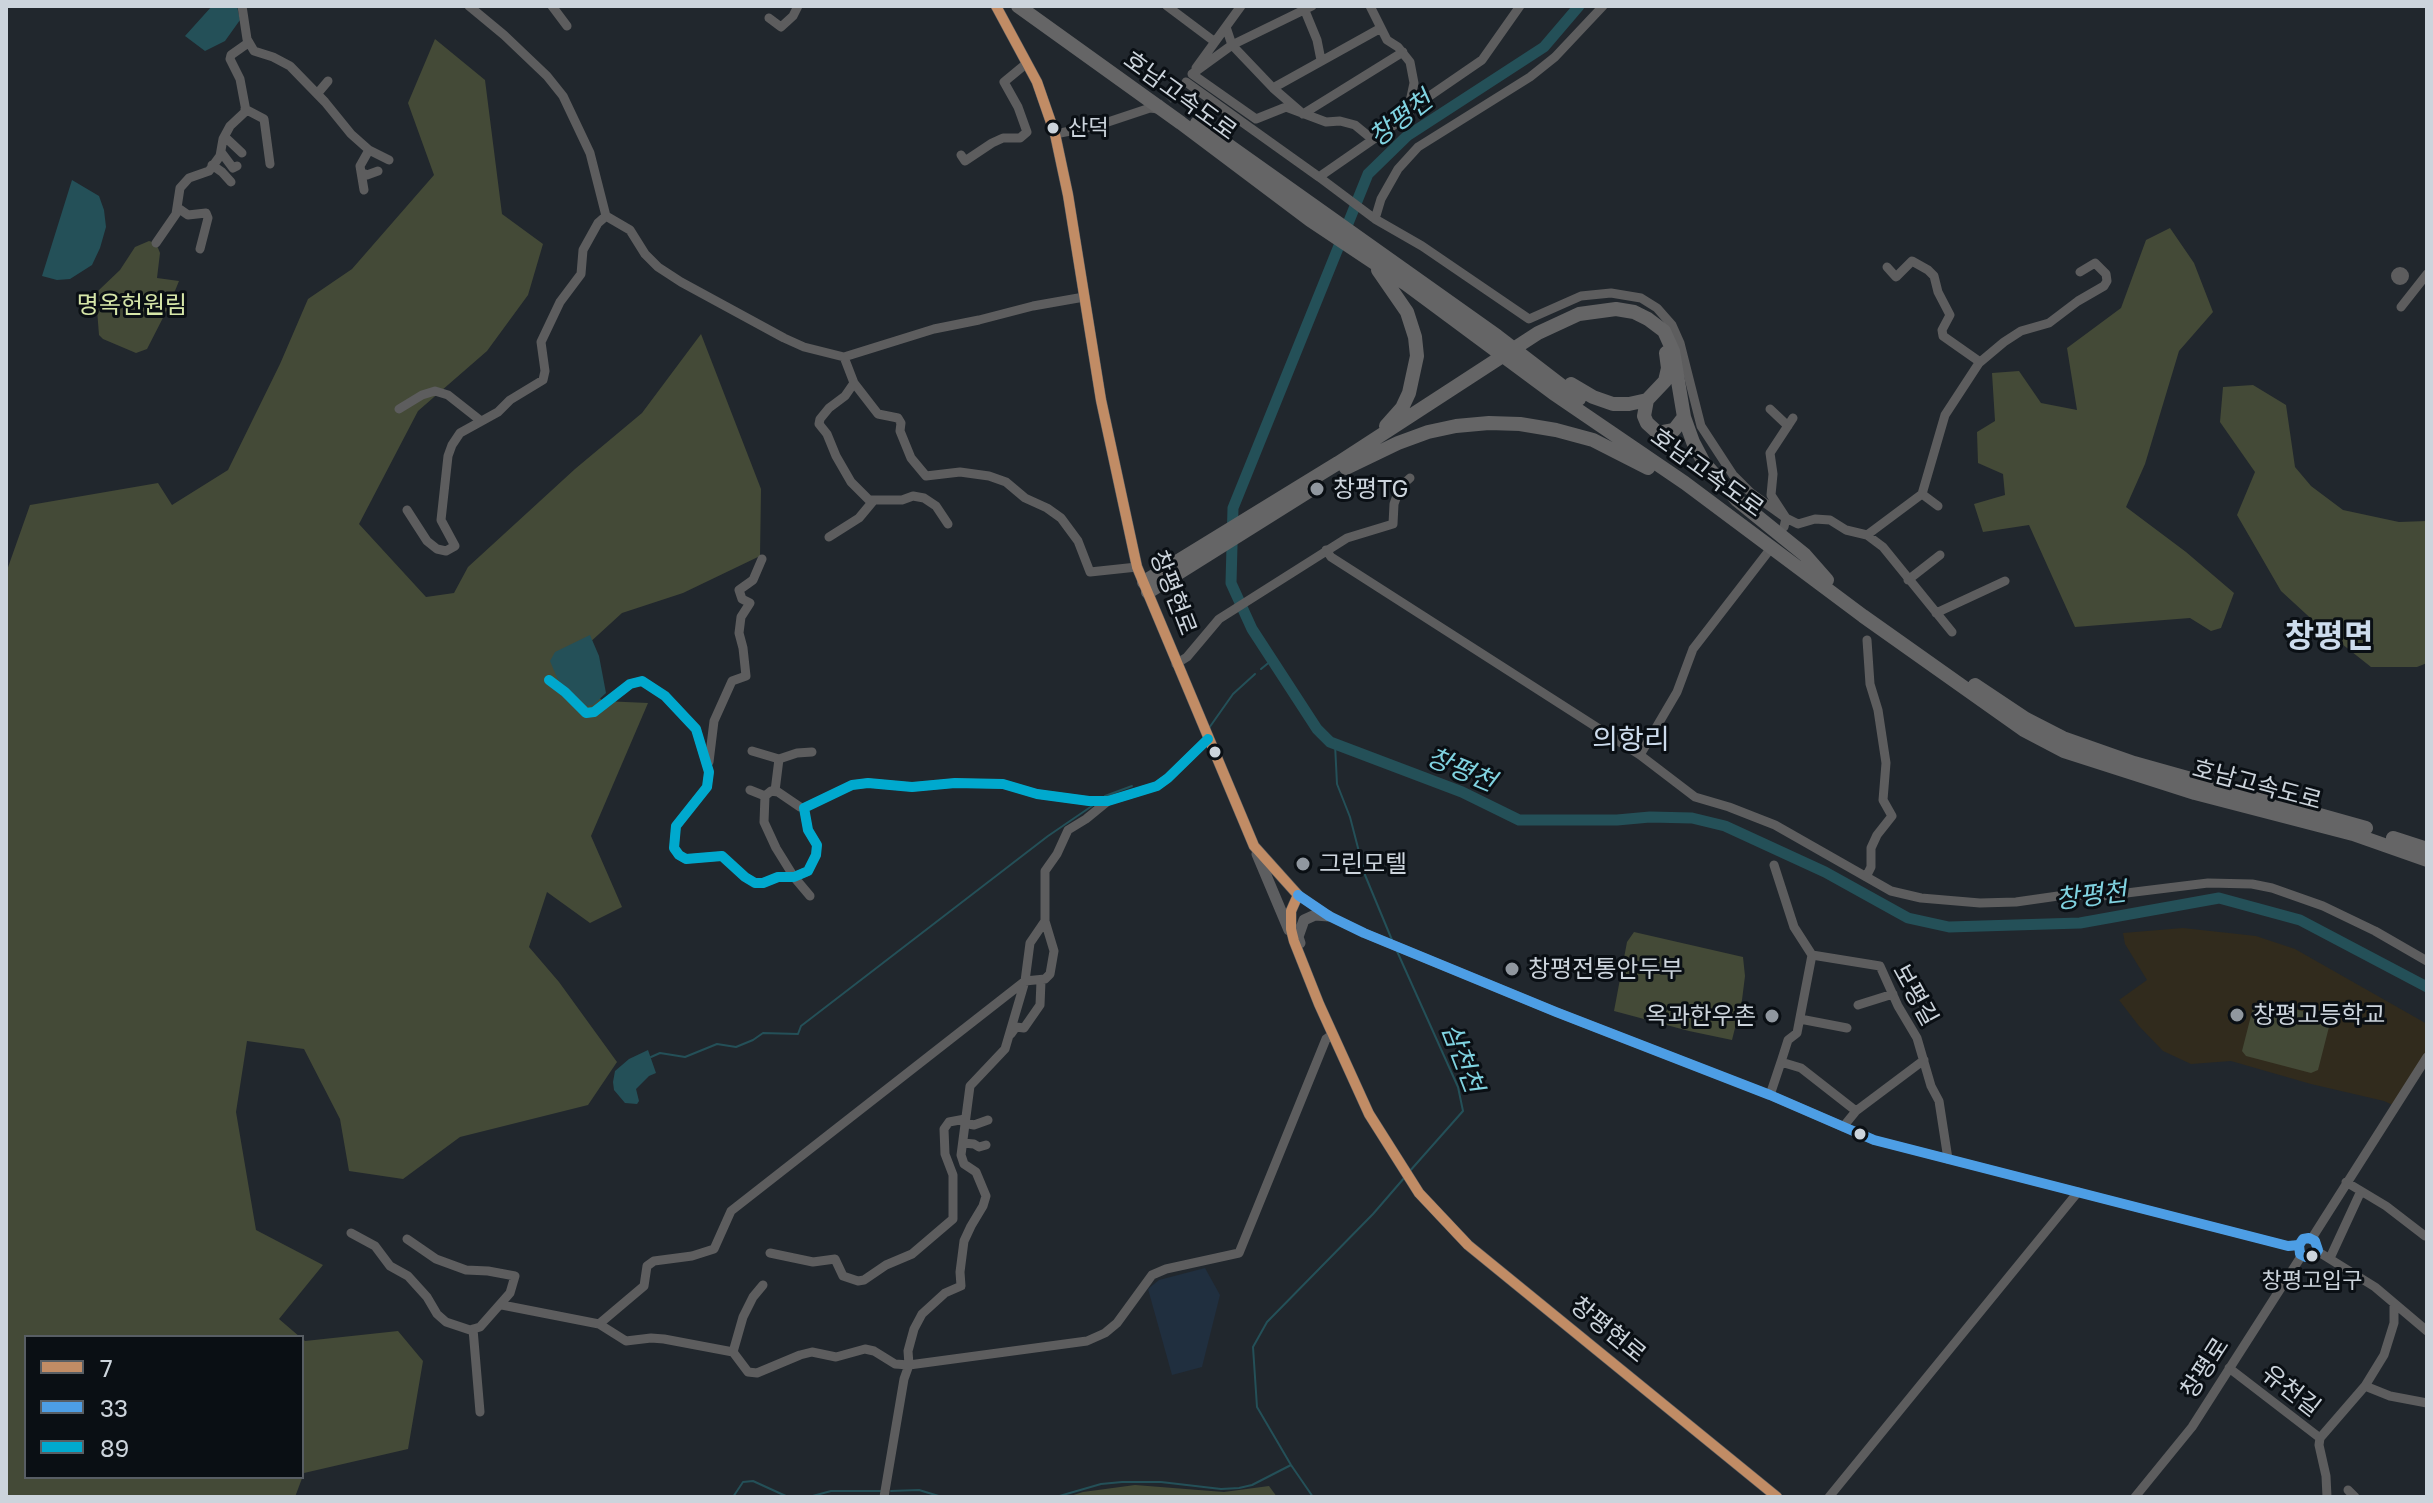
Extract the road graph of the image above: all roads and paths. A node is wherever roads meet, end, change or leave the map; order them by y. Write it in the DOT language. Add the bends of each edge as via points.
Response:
graph roads {
  1 [pos="242,6"];
  2 [pos="469,6"];
  3 [pos="552,6"];
  4 [pos="798,6"];
  5 [pos="996,6"];
  6 [pos="1018,6"];
  7 [pos="1034,6"];
  8 [pos="1167,6"];
  9 [pos="1241,6"];
  10 [pos="1370,6"];
  11 [pos="1520,6"];
  12 [pos="1603,6"];
  13 [pos="1307,7"];
  14 [pos="769,18"];
  15 [pos="567,26"];
  16 [pos="1226,27"];
  17 [pos="1381,28"];
  18 [pos="1215,42"];
  19 [pos="248,43"];
  20 [pos="1232,45"];
  21 [pos="1403,52"];
  22 [pos="1321,60"];
  23 [pos="1027,63"];
  24 [pos="328,81"];
  25 [pos="1186,81"];
  26 [pos="1273,88"];
  27 [pos="317,94"];
  28 [pos="245,109"];
  29 [pos="1158,109"];
  30 [pos="1407,113"];
  31 [pos="1303,114"];
  32 [pos="1055,134"];
  33 [pos="225,137"];
  34 [pos="1372,139"];
  35 [pos="369,150"];
  36 [pos="221,152"];
  37 [pos="242,153"];
  38 [pos="961,155"];
  39 [pos="389,160"];
  40 [pos="270,164"];
  41 [pos="212,165"];
  42 [pos="237,166"];
  43 [pos="378,171"];
  44 [pos="361,172"];
  45 [pos="1319,177"];
  46 [pos="231,182"];
  47 [pos="364,190"];
  48 [pos="178,208"];
  49 [pos="1312,214"];
  50 [pos="606,216"];
  51 [pos="1372,217"];
  52 [pos="156,243"];
  53 [pos="200,249"];
  54 [pos="1371,254"];
  55 [pos="1887,267"];
  56 [pos="2080,272"];
  57 [pos="2427,274"];
  58 [pos="2404,280"];
  59 [pos="2415,289"];
  60 [pos="1084,297"];
  61 [pos="2401,307"];
  62 [pos="844,357"];
  63 [pos="1980,362"];
  64 [pos="854,383"];
  65 [pos="1558,385"];
  66 [pos="1647,400"];
  67 [pos="399,409"];
  68 [pos="1770,409"];
  69 [pos="1684,417"];
  70 [pos="481,421"];
  71 [pos="1340,466"];
  72 [pos="931,477"];
  73 [pos="1410,478"];
  74 [pos="1922,494"];
  75 [pos="924,498"];
  76 [pos="874,500"];
  77 [pos="1938,506"];
  78 [pos="407,510"];
  79 [pos="1785,523"];
  80 [pos="948,524"];
  81 [pos="1746,529"];
  82 [pos="1867,535"];
  83 [pos="829,537"];
  84 [pos="1206,550"];
  85 [pos="1326,550"];
  86 [pos="1768,552"];
  87 [pos="1940,555"];
  88 [pos="762,559"];
  89 [pos="1137,567"];
  90 [pos="1827,580"];
  91 [pos="1908,580"];
  92 [pos="2005,581"];
  93 [pos="1146,587"];
  94 [pos="1936,613"];
  95 [pos="1952,632"];
  96 [pos="1867,640"];
  97 [pos="1176,664"];
  98 [pos="549,680"];
  99 [pos="1208,739"];
  100 [pos="752,751"];
  101 [pos="812,752"];
  102 [pos="1640,755"];
  103 [pos="779,759"];
  104 [pos="708,765"];
  105 [pos="750,790"];
  106 [pos="770,793"];
  107 [pos="1108,801"];
  108 [pos="804,808"];
  109 [pos="1254,846"];
  110 [pos="2427,849"];
  111 [pos="2427,860"];
  112 [pos="1774,865"];
  113 [pos="794,877"];
  114 [pos="1866,877"];
  115 [pos="1298,895"];
  116 [pos="810,896"];
  117 [pos="1329,916"];
  118 [pos="1045,921"];
  119 [pos="1294,941"];
  120 [pos="1812,955"];
  121 [pos="2427,961"];
  122 [pos="1025,981"];
  123 [pos="1041,981"];
  124 [pos="1311,986"];
  125 [pos="1893,994"];
  126 [pos="1858,1005"];
  127 [pos="1800,1019"];
  128 [pos="1847,1028"];
  129 [pos="1333,1034"];
  130 [pos="1010,1035"];
  131 [pos="2427,1057"];
  132 [pos="1924,1060"];
  133 [pos="1781,1062"];
  134 [pos="1770,1095"];
  135 [pos="1856,1111"];
  136 [pos="988,1120"];
  137 [pos="965,1121"];
  138 [pos="1843,1127"];
  139 [pos="963,1143"];
  140 [pos="986,1145"];
  141 [pos="1948,1159"];
  142 [pos="2346,1182"];
  143 [pos="2361,1191"];
  144 [pos="2078,1192"];
  145 [pos="351,1233"];
  146 [pos="2425,1236"];
  147 [pos="2312,1238"];
  148 [pos="407,1239"];
  149 [pos="2300,1250"];
  150 [pos="2317,1251"];
  151 [pos="770,1253"];
  152 [pos="2330,1258"];
  153 [pos="763,1285"];
  154 [pos="2394,1303"];
  155 [pos="502,1305"];
  156 [pos="599,1324"];
  157 [pos="473,1329"];
  158 [pos="2427,1331"];
  159 [pos="733,1352"];
  160 [pos="909,1365"];
  161 [pos="2229,1368"];
  162 [pos="2365,1386"];
  163 [pos="2427,1403"];
  164 [pos="480,1412"];
  165 [pos="2320,1438"];
  166 [pos="884,1497"];
  167 [pos="1777,1497"];
  168 [pos="1829,1497"];
  169 [pos="2135,1497"];
  170 [pos="2327,1497"];
  1 -- 19 [label="street"];
  2 -- 50 [label="street" via="563,96 590,153"];
  3 -- 15 [label="street"];
  4 -- 14 [label="street" via="781,27"];
  5 -- 23 [label="main road, 창평현로"];
  6 -- 49 [label="highway, 호남고속도로"];
  7 -- 49 [label="highway, 호남고속도로"];
  8 -- 18 [label="street"];
  9 -- 16 [label="street"];
  10 -- 17 [label="street"];
  11 -- 30 [label="street" via="1482,60"];
  12 -- 51 [label="street" via="1530,77 1418,147 1398,169"];
  13 -- 20 [label="street"];
  13 -- 22 [label="street"];
  16 -- 18 [label="street"];
  16 -- 20 [label="street"];
  17 -- 21 [label="street"];
  17 -- 22 [label="street"];
  18 -- 25 [label="street"];
  19 -- 27 [label="street" via="254,51 304,73"];
  19 -- 28 [label="street" via="230,59"];
  20 -- 25 [label="street"];
  20 -- 26 [label="street"];
  21 -- 30 [label="street" via="1414,72"];
  21 -- 31 [label="street"];
  22 -- 26 [label="street"];
  23 -- 32 [label="main road, 창평현로"];
  23 -- 38 [label="street" via="1004,82 1027,132 992,143 965,161"];
  24 -- 27 [label="street"];
  25 -- 31 [label="street" via="1256,119 1286,107"];
  25 -- 45 [label="street"];
  26 -- 31 [label="street"];
  27 -- 35 [label="street"];
  28 -- 33 [label="street"];
  28 -- 40 [label="street" via="264,119"];
  29 -- 32 [label="street"];
  30 -- 34 [label="street"];
  31 -- 34 [label="street" via="1355,125"];
  32 -- 60 [label="main road, 창평현로"];
  33 -- 36 [label="street"];
  33 -- 37 [label="street"];
  34 -- 45 [label="street"];
  35 -- 39 [label="street"];
  35 -- 44 [label="street"];
  36 -- 41 [label="street"];
  36 -- 42 [label="street" via="233,168"];
  41 -- 46 [label="street"];
  41 -- 48 [label="street" via="180,188"];
  43 -- 44 [label="street"];
  44 -- 47 [label="street"];
  45 -- 51 [label="street"];
  48 -- 52 [label="street"];
  48 -- 53 [label="street" via="188,215 206,213"];
  49 -- 54 [label="highway, 호남고속도로"];
  50 -- 62 [label="street" via="630,230 645,254 681,282 784,338"];
  50 -- 70 [label="street" via="583,250 581,274 541,342 543,380"];
  51 -- 79 [label="street" via="1529,319 1581,296 1611,293 1641,298 1657,308 1680,343 1701,426 1714,449 1733,475"];
  54 -- 65 [label="highway, 호남고속도로"];
  54 -- 71 [label="highway" via="1407,312 1416,366 1402,408"];
  55 -- 63 [label="street" via="1896,277 1912,261 1934,276 1950,315 1943,336"];
  56 -- 63 [label="street" via="2095,263 2107,281 2049,323 2021,331"];
  57 -- 59 [label="street"];
  58 -- 59 [label="street"];
  59 -- 61 [label="street"];
  60 -- 62 [label="street" via="934,329"];
  60 -- 89 [label="main road, 창평현로"];
  62 -- 64 [label="street"];
  63 -- 74 [label="street" via="1945,415"];
  64 -- 72 [label="street" via="878,414 898,418 916,467"];
  64 -- 76 [label="street" via="819,424 851,482"];
  65 -- 66 [label="highway" via="1613,404"];
  65 -- 81 [label="highway, 호남고속도로"];
  65 -- 90 [label="highway, 호남고속도로"];
  66 -- 69 [label="highway" via="1644,416 1658,433 1674,430"];
  66 -- 71 [label="highway" via="1665,381 1668,368 1659,338 1634,320 1585,322 1536,344"];
  67 -- 70 [label="street" via="435,391"];
  68 -- 79 [label="street" via="1790,422 1770,453 1771,495"];
  69 -- 71 [label="highway" via="1673,351 1664,331 1634,312 1601,310 1538,333"];
  69 -- 90 [label="highway" via="1698,453 1721,483"];
  70 -- 78 [label="street" via="460,433 448,456 441,520 455,546 437,549"];
  71 -- 81 [label="highway" via="1428,432 1520,424 1593,440"];
  71 -- 84 [label="highway" via="1280,497"];
  71 -- 84 [label="highway" via="1272,516"];
  72 -- 75 [label="street"];
  72 -- 89 [label="street" via="960,472 1006,482 1061,518 1078,541 1090,572"];
  73 -- 85 [label="street" via="1400,487 1393,524"];
  74 -- 77 [label="street"];
  74 -- 82 [label="street"];
  75 -- 76 [label="street"];
  75 -- 80 [label="street"];
  76 -- 83 [label="street" via="859,518"];
  79 -- 82 [label="street" via="1830,520"];
  81 -- 111 [label="highway, 호남고속도로" via="1987,705 2064,751"];
  82 -- 91 [label="street"];
  84 -- 93 [label="highway"];
  85 -- 97 [label="street" via="1223,617"];
  85 -- 102 [label="street"];
  86 -- 102 [label="street" via="1693,649 1677,692"];
  87 -- 91 [label="street"];
  88 -- 104 [label="street" via="753,580 739,590 750,603 739,633 746,676 732,681 714,721"];
  89 -- 93 [label="main road, 창평현로"];
  90 -- 110 [label="highway, 호남고속도로" via="1987,693 2063,738"];
  91 -- 94 [label="street"];
  92 -- 94 [label="street"];
  93 -- 97 [label="main road, 창평현로"];
  94 -- 95 [label="street"];
  96 -- 114 [label="street" via="1886,763 1883,800 1892,816 1871,848"];
  97 -- 99 [label="main road, 창평현로"];
  98 -- 104 [label="street" via="586,713 642,681 665,696 696,729"];
  99 -- 107 [label="street" via="1157,786"];
  99 -- 109 [label="main road, 창평현로"];
  100 -- 103 [label="street"];
  101 -- 103 [label="street"];
  102 -- 114 [label="street" via="1695,797 1775,825"];
  103 -- 106 [label="street"];
  104 -- 113 [label="street" via="707,787 676,826 676,852 686,859 722,856 755,883"];
  105 -- 106 [label="street"];
  106 -- 108 [label="street"];
  106 -- 113 [label="street" via="765,828"];
  107 -- 108 [label="street" via="1037,794 1003,784 868,783"];
  107 -- 118 [label="street" via="1068,830 1045,871"];
  108 -- 113 [label="street" via="816,855 808,871"];
  109 -- 115 [label="main road, 창평현로"];
  109 -- 119 [label="main road"];
  112 -- 120 [label="street" via="1794,927"];
  113 -- 116 [label="street"];
  114 -- 121 [label="street" via="1906,895 1980,903 2208,883 2252,884 2323,906"];
  115 -- 117 [label="street"];
  115 -- 119 [label="main road" via="1291,911"];
  117 -- 124 [label="main road" via="1315,915 1300,929"];
  117 -- 134 [label="street"];
  118 -- 122 [label="street" via="1030,943"];
  118 -- 123 [label="street" via="1053,962"];
  119 -- 124 [label="main road"];
  120 -- 125 [label="street, 보평길" via="1880,966"];
  120 -- 127 [label="street"];
  122 -- 123 [label="street"];
  122 -- 130 [label="street"];
  122 -- 156 [label="street" via="731,1211 714,1249 647,1266 644,1286"];
  123 -- 130 [label="street" via="1040,1005 1024,1028 1016,1027"];
  124 -- 129 [label="main road"];
  125 -- 126 [label="street"];
  125 -- 132 [label="street, 보평길"];
  127 -- 128 [label="street"];
  127 -- 133 [label="street"];
  129 -- 160 [label="street" via="1326,1039 1239,1253 1152,1275 1117,1323 1095,1339"];
  129 -- 167 [label="main road, 창평현로" via="1396,1159 1468,1245"];
  130 -- 137 [label="street" via="1005,1049 970,1086"];
  131 -- 142 [label="street"];
  132 -- 135 [label="street, 보평길"];
  132 -- 141 [label="street, 보평길" via="1939,1101"];
  133 -- 134 [label="street"];
  133 -- 135 [label="street" via="1801,1068"];
  134 -- 138 [label="street"];
  135 -- 138 [label="street, 보평길"];
  136 -- 137 [label="street" via="974,1125"];
  137 -- 139 [label="street"];
  137 -- 151 [label="street" via="949,1122 944,1129 953,1175 953,1219 912,1254 858,1281 843,1276 835,1259 813,1262"];
  138 -- 141 [label="street"];
  139 -- 140 [label="street"];
  139 -- 160 [label="street" via="964,1164 976,1172 986,1196 964,1241 961,1286 922,1314 908,1351"];
  141 -- 144 [label="street"];
  142 -- 143 [label="street"];
  142 -- 147 [label="street"];
  143 -- 146 [label="street"];
  143 -- 152 [label="street"];
  144 -- 149 [label="street"];
  144 -- 168 [label="street"];
  145 -- 157 [label="street" via="375,1246 390,1266 408,1276 446,1322"];
  147 -- 149 [label="street" via="2303,1239"];
  147 -- 150 [label="street"];
  148 -- 155 [label="street" via="436,1259 466,1270 515,1276"];
  149 -- 150 [label="street" via="2309,1258"];
  149 -- 161 [label="street, 창평로"];
  150 -- 152 [label="street"];
  152 -- 154 [label="street"];
  153 -- 159 [label="street" via="743,1317"];
  154 -- 158 [label="street"];
  154 -- 162 [label="street" via="2384,1355"];
  155 -- 156 [label="street"];
  155 -- 157 [label="street"];
  156 -- 159 [label="street" via="626,1341 664,1339"];
  157 -- 164 [label="street"];
  159 -- 160 [label="street" via="748,1372 757,1373 812,1352 836,1357 865,1349"];
  160 -- 166 [label="street"];
  161 -- 165 [label="street, 유천길"];
  161 -- 169 [label="street, 창평로" via="2192,1427"];
  162 -- 163 [label="street"];
  162 -- 165 [label="street"];
  165 -- 170 [label="street, 유천길"];
}
